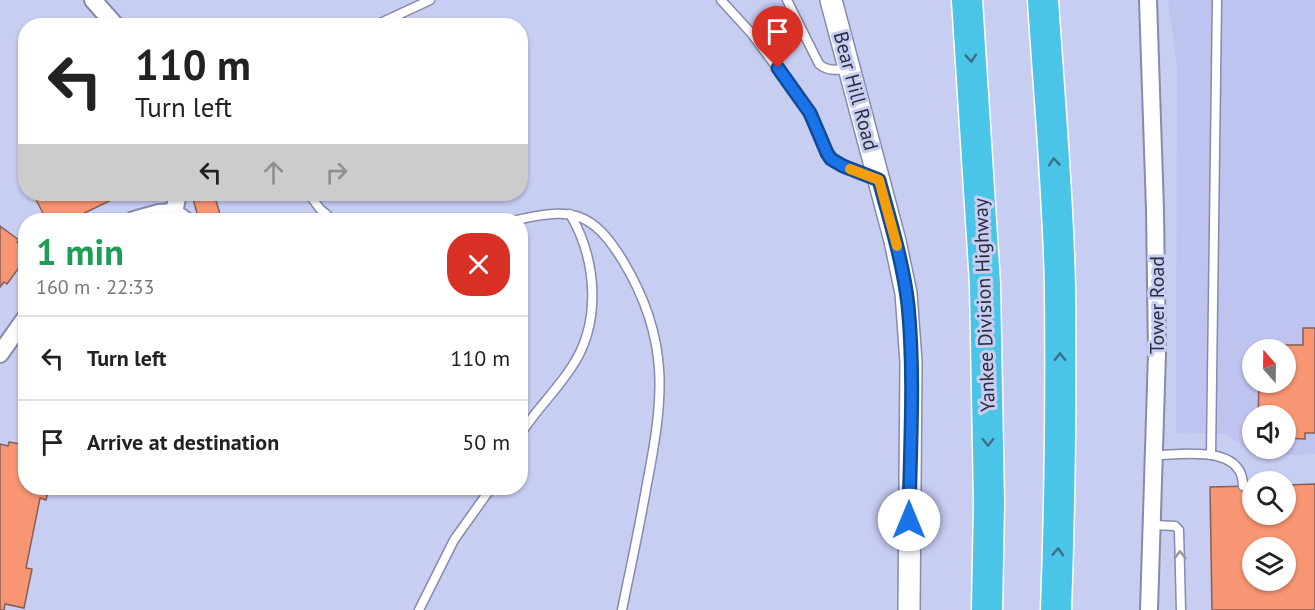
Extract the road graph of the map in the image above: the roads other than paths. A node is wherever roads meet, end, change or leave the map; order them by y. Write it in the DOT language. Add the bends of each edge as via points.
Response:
graph roads {
  1 [pos="93,0"];
  2 [pos="430,0"];
  3 [pos="721,0"];
  4 [pos="787,0"];
  5 [pos="831,0"];
  6 [pos="967,0"];
  7 [pos="1043,0"];
  8 [pos="1148,0"];
  9 [pos="1217,0"];
  10 [pos="109,18"];
  11 [pos="391,18"];
  12 [pos="850,68"];
  13 [pos="879,180"];
  14 [pos="314,201"];
  15 [pos="325,213"];
  16 [pos="570,214"];
  17 [pos="528,218"];
  18 [pos="18,328"];
  19 [pos="0,354"];
  20 [pos="528,425"];
  21 [pos="1155,455"];
  22 [pos="1211,455"];
  23 [pos="1242,473"];
  24 [pos="486,495"];
  25 [pos="1152,525"];
  26 [pos="419,610"];
  27 [pos="622,610"];
  28 [pos="909,610"];
  29 [pos="987,610"];
  30 [pos="1056,610"];
  31 [pos="1149,610"];
  32 [pos="1181,610"];
  1 -- 10 [label="street"];
  2 -- 11 [label="lane"];
  3 -- 13 [label="lane" via="752,34 803,103 831,159"];
  4 -- 12 [label="lane" via="819,64 834,70"];
  5 -- 12 [label="street, Bear Hill Road"];
  6 -- 29 [label="highway, Yankee Division Highway, one-way" via="985,284"];
  30 -- 7 [label="highway, one-way" via="1061,433 1059,286"];
  8 -- 21 [label="street, Tower Road" via="1157,273"];
  9 -- 22 [label="lane"];
  12 -- 13 [label="street, Bear Hill Road"];
  13 -- 28 [label="street, Bear Hill Road" via="900,259 909,319"];
  14 -- 15 [label="lane"];
  16 -- 17 [label="lane"];
  16 -- 20 [label="lane" via="582,237 591,272 588,330 573,366"];
  16 -- 27 [label="lane" via="590,221 620,257 646,305 658,358 658,426"];
  18 -- 19 [label="street"];
  21 -- 22 [label="lane"];
  21 -- 25 [label="street, Tower Road"];
  22 -- 23 [label="lane" via="1236,464"];
  24 -- 26 [label="lane" via="454,540"];
  25 -- 31 [label="street, Tower Road"];
  32 -- 25 [label="lane, one-way" via="1179,530 1175,526"];
}
